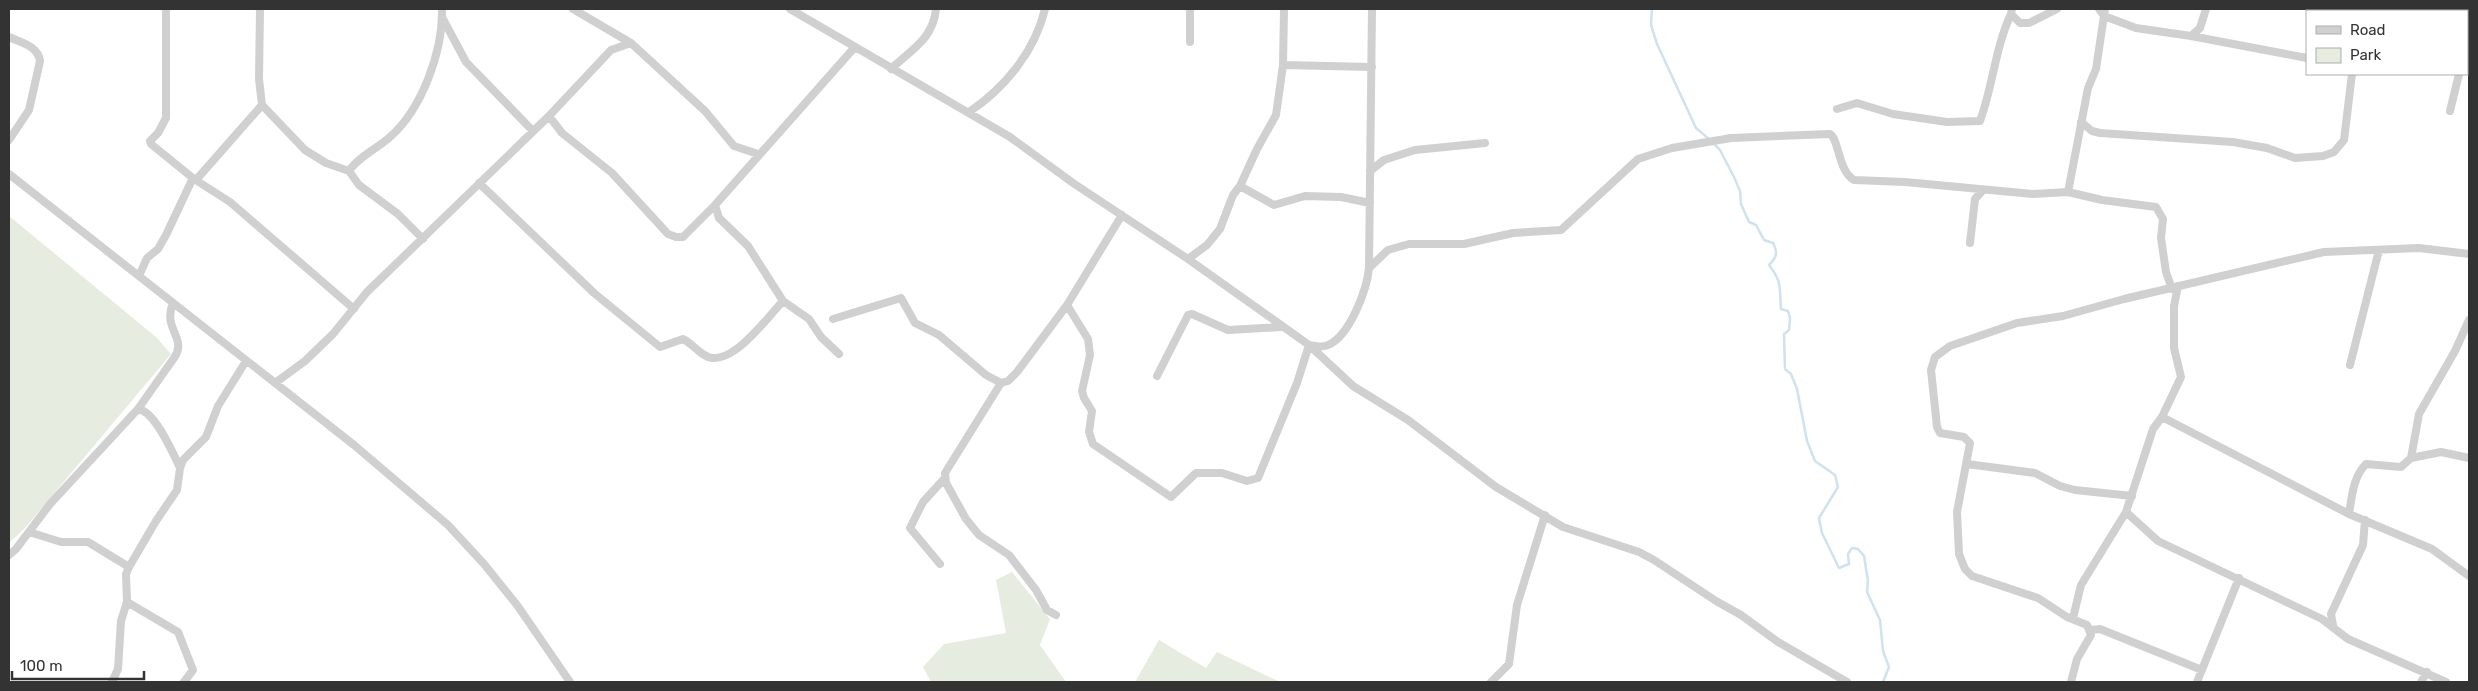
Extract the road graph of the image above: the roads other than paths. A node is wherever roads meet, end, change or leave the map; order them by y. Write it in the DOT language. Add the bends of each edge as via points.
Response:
graph roads {
  1 [pos="166,9"];
  2 [pos="260,9"];
  3 [pos="442,9"];
  4 [pos="573,9"];
  5 [pos="790,9"];
  6 [pos="936,9"];
  7 [pos="1045,9"];
  8 [pos="1190,9"];
  9 [pos="1284,9"];
  10 [pos="1372,9"];
  11 [pos="2057,9"];
  12 [pos="2206,9"];
  13 [pos="2011,11"];
  14 [pos="2103,11"];
  15 [pos="443,18"];
  16 [pos="2191,36"];
  17 [pos="9,37"];
  18 [pos="1190,42"];
  19 [pos="631,43"];
  20 [pos="854,48"];
  21 [pos="2306,58"];
  22 [pos="1283,65"];
  23 [pos="1372,67"];
  24 [pos="891,69"];
  25 [pos="2352,75"];
  26 [pos="2460,75"];
  27 [pos="262,105"];
  28 [pos="1837,109"];
  29 [pos="2450,111"];
  30 [pos="969,112"];
  31 [pos="549,116"];
  32 [pos="2081,122"];
  33 [pos="533,131"];
  34 [pos="9,140"];
  35 [pos="1485,143"];
  36 [pos="758,154"];
  37 [pos="349,171"];
  38 [pos="1370,171"];
  39 [pos="9,174"];
  40 [pos="195,180"];
  41 [pos="479,183"];
  42 [pos="1240,186"];
  43 [pos="1982,191"];
  44 [pos="2068,192"];
  45 [pos="1370,203"];
  46 [pos="715,206"];
  47 [pos="1122,215"];
  48 [pos="424,239"];
  49 [pos="1970,243"];
  50 [pos="2379,250"];
  51 [pos="2469,254"];
  52 [pos="1188,259"];
  53 [pos="1369,268"];
  54 [pos="139,276"];
  55 [pos="2175,288"];
  56 [pos="783,301"];
  57 [pos="173,303"];
  58 [pos="1067,305"];
  59 [pos="354,309"];
  60 [pos="833,319"];
  61 [pos="2469,320"];
  62 [pos="1281,327"];
  63 [pos="1309,346"];
  64 [pos="839,354"];
  65 [pos="246,360"];
  66 [pos="2350,364"];
  67 [pos="1157,376"];
  68 [pos="275,383"];
  69 [pos="1001,383"];
  70 [pos="138,409"];
  71 [pos="2162,417"];
  72 [pos="2412,458"];
  73 [pos="2469,458"];
  74 [pos="1967,464"];
  75 [pos="180,468"];
  76 [pos="944,479"];
  77 [pos="2132,496"];
  78 [pos="2126,512"];
  79 [pos="1545,514"];
  80 [pos="2349,514"];
  81 [pos="2365,520"];
  82 [pos="29,532"];
  83 [pos="9,555"];
  84 [pos="940,564"];
  85 [pos="129,567"];
  86 [pos="2469,576"];
  87 [pos="2239,578"];
  88 [pos="127,602"];
  89 [pos="2331,614"];
  90 [pos="1056,615"];
  91 [pos="2073,618"];
  92 [pos="2322,618"];
  93 [pos="2333,625"];
  94 [pos="2091,630"];
  95 [pos="2202,670"];
  96 [pos="2427,672"];
  97 [pos="112,682"];
  98 [pos="184,682"];
  99 [pos="570,682"];
  100 [pos="1491,682"];
  101 [pos="1847,682"];
  102 [pos="2070,682"];
  103 [pos="2197,682"];
  104 [pos="2421,682"];
  105 [pos="2446,682"];
  1 -- 40 [label="street" via="167,111 162,127 150,144"];
  2 -- 27 [label="street"];
  3 -- 15 [label="street"];
  4 -- 19 [label="street"];
  5 -- 20 [label="street"];
  6 -- 24 [label="street" via="929,34"];
  7 -- 30 [label="street" via="1030,47 1012,74 994,94"];
  8 -- 18 [label="street"];
  9 -- 22 [label="street"];
  10 -- 23 [label="street"];
  11 -- 13 [label="street" via="2029,23 2020,23"];
  12 -- 16 [label="street" via="2200,28"];
  13 -- 28 [label="street" via="2002,32 1993,81 1980,121 1947,122 1893,114 1857,103"];
  14 -- 16 [label="street" via="2136,28"];
  14 -- 32 [label="street" via="2096,68"];
  15 -- 33 [label="street" via="466,62"];
  15 -- 37 [label="street" via="432,70 406,121"];
  16 -- 21 [label="street"];
  17 -- 34 [label="street" via="36,49 40,61 29,110"];
  19 -- 31 [label="street" via="610,50"];
  19 -- 36 [label="street" via="705,111 734,146"];
  20 -- 24 [label="street"];
  20 -- 36 [label="street"];
  22 -- 23 [label="street"];
  22 -- 42 [label="street" via="1276,115"];
  23 -- 38 [label="street"];
  24 -- 30 [label="street"];
  25 -- 32 [label="street" via="2344,140 2334,152 2323,156 2295,158 2267,148 2233,142 2100,133"];
  26 -- 29 [label="street"];
  27 -- 37 [label="street" via="305,150 326,163"];
  27 -- 40 [label="street"];
  30 -- 47 [label="street"];
  31 -- 33 [label="street"];
  31 -- 46 [label="street" via="562,133 612,173 668,234 683,237"];
  32 -- 44 [label="street"];
  33 -- 41 [label="street"];
  35 -- 38 [label="street" via="1415,150 1384,160"];
  36 -- 46 [label="street"];
  37 -- 48 [label="street" via="359,185 398,214"];
  38 -- 45 [label="street"];
  39 -- 54 [label="street"];
  40 -- 54 [label="street" via="191,182 158,249 147,258"];
  40 -- 59 [label="street" via="230,202"];
  41 -- 48 [label="street"];
  41 -- 56 [label="street" via="594,293 660,347 683,339 710,358 734,352"];
  42 -- 45 [label="street" via="1274,205 1306,196 1341,197"];
  42 -- 52 [label="street" via="1233,195 1216,237"];
  43 -- 44 [label="street"];
  43 -- 49 [label="street" via="1975,199"];
  43 -- 53 [label="street" via="1854,180 1838,156 1835,139 1830,134 1731,138 1672,148 1638,159 1561,230 1518,232 1464,244 1409,244 1380,256"];
  44 -- 55 [label="street" via="2156,207 2163,219 2163,256"];
  45 -- 53 [label="street"];
  46 -- 56 [label="street" via="719,218 748,246"];
  47 -- 52 [label="street"];
  47 -- 58 [label="street"];
  48 -- 59 [label="street" via="367,292"];
  50 -- 51 [label="street" via="2419,248"];
  50 -- 55 [label="street" via="2324,252"];
  50 -- 66 [label="street"];
  52 -- 62 [label="street"];
  53 -- 63 [label="street" via="1360,302 1342,334 1330,345"];
  54 -- 57 [label="street"];
  55 -- 71 [label="street" via="2174,348 2181,377"];
  55 -- 74 [label="street" via="2124,298 2063,316 2024,321 1950,346 1935,357 1931,370 1937,427 1946,436 1968,439"];
  56 -- 64 [label="street" via="809,319 821,337"];
  57 -- 65 [label="street"];
  57 -- 70 [label="street" via="168,313 169,322 179,344 179,352"];
  58 -- 63 [label="street" via="1085,332 1090,348 1082,391 1092,411 1090,439 1171,497 1196,473 1222,473 1247,481 1258,478"];
  58 -- 69 [label="street" via="1017,372"];
  59 -- 68 [label="street" via="305,361"];
  60 -- 69 [label="street" via="901,298 914,322 939,335 986,375"];
  61 -- 72 [label="street" via="2455,352 2419,414"];
  62 -- 63 [label="street"];
  62 -- 67 [label="street" via="1228,330 1188,315"];
  63 -- 79 [label="street" via="1353,386 1408,420 1496,487"];
  65 -- 68 [label="street"];
  65 -- 75 [label="street" via="218,406 206,437 183,460"];
  68 -- 99 [label="street" via="448,525 517,605"];
  69 -- 76 [label="street" via="948,467"];
  70 -- 75 [label="street" via="149,413"];
  70 -- 82 [label="street" via="61,491"];
  71 -- 77 [label="street" via="2146,446"];
  71 -- 80 [label="street"];
  72 -- 73 [label="street" via="2441,452"];
  72 -- 80 [label="street" via="2401,467 2366,464 2359,471"];
  74 -- 77 [label="street" via="2035,473 2067,489"];
  74 -- 91 [label="street" via="1957,512 1959,554 1965,570 1982,580 2038,598"];
  75 -- 85 [label="street" via="177,490"];
  76 -- 84 [label="street" via="923,502 910,528"];
  76 -- 90 [label="street" via="966,519 976,531 1008,555 1036,590 1047,610"];
  77 -- 78 [label="street"];
  78 -- 87 [label="street" via="2158,541"];
  78 -- 91 [label="street" via="2084,580"];
  79 -- 100 [label="street" via="1517,604 1509,664"];
  79 -- 101 [label="street" via="1576,533 1639,552 1654,560 1741,614 1778,642"];
  80 -- 81 [label="street"];
  81 -- 86 [label="street" via="2440,553"];
  81 -- 89 [label="street" via="2363,545"];
  82 -- 83 [label="street"];
  82 -- 85 [label="street" via="60,542 88,542"];
  85 -- 88 [label="street"];
  87 -- 92 [label="street"];
  87 -- 95 [label="street"];
  88 -- 97 [label="street" via="121,621 118,669"];
  88 -- 98 [label="street" via="178,632 193,670"];
  89 -- 92 [label="street"];
  89 -- 93 [label="street"];
  91 -- 94 [label="street"];
  92 -- 93 [label="street"];
  93 -- 96 [label="street" via="2348,639"];
  94 -- 95 [label="street" via="2100,629"];
  94 -- 102 [label="street" via="2076,659"];
  95 -- 103 [label="street"];
  96 -- 104 [label="street"];
  96 -- 105 [label="street"];
}
